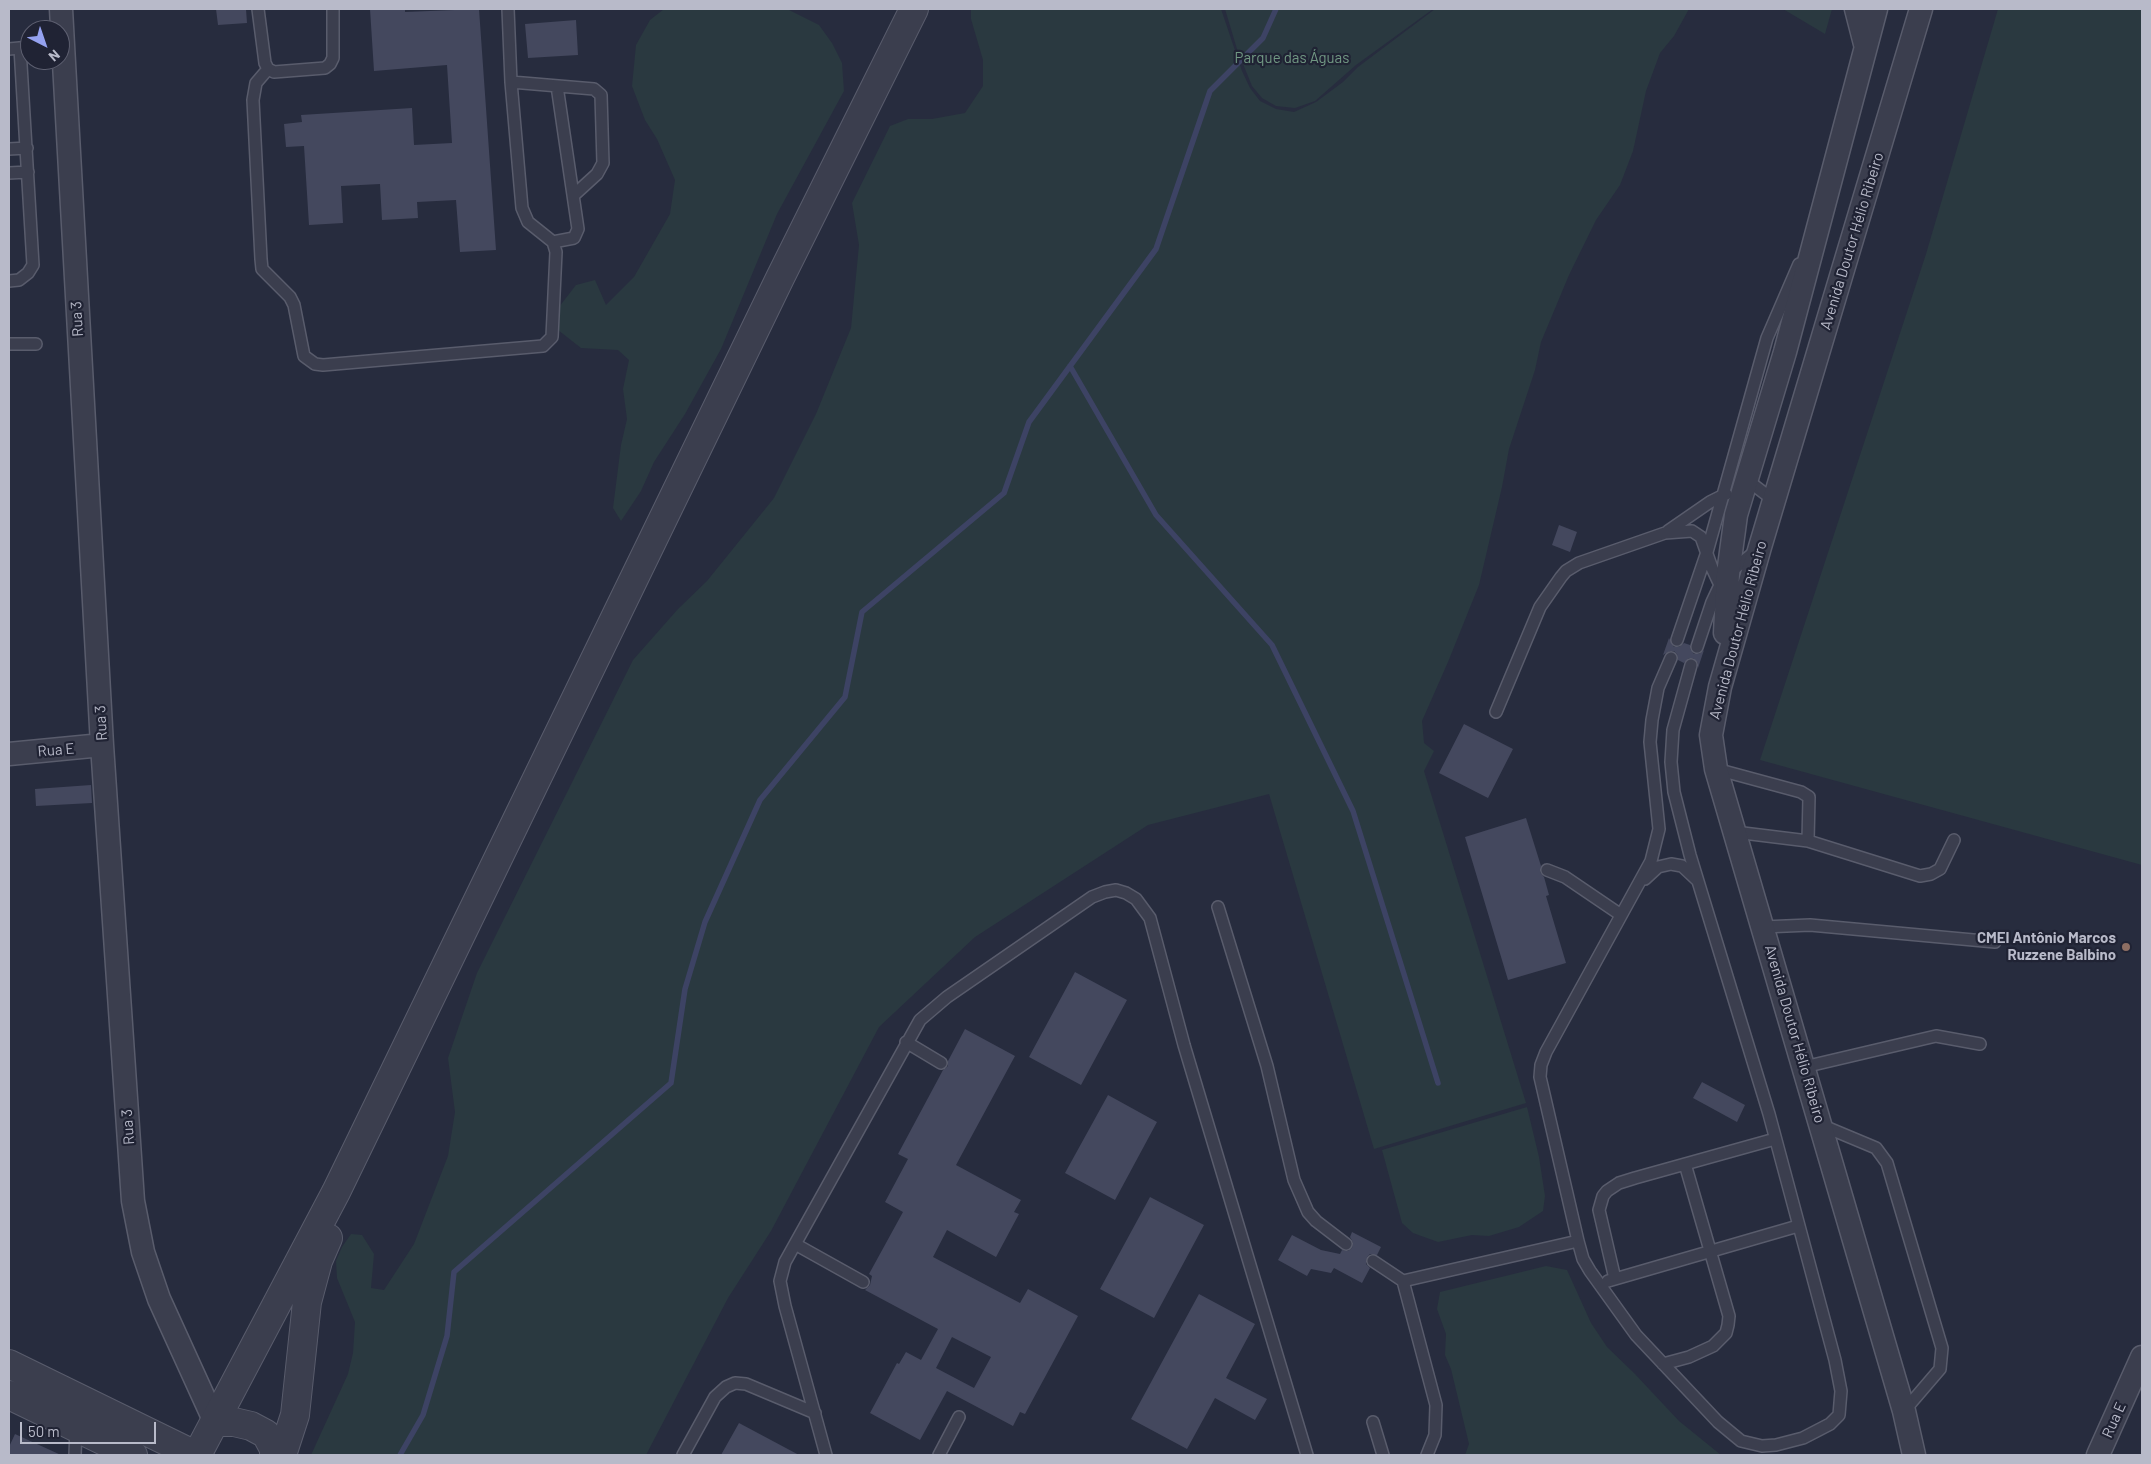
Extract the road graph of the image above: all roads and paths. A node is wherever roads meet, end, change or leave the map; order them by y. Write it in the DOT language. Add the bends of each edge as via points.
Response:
graph roads {
  1 [pos="258,9"];
  2 [pos="333,9"];
  3 [pos="508,9"];
  4 [pos="1856,9"];
  5 [pos="1876,9"];
  6 [pos="1921,9"];
  7 [pos="917,11"];
  8 [pos="1865,44"];
  9 [pos="268,69"];
  10 [pos="21,70"];
  11 [pos="63,70"];
  12 [pos="510,82"];
  13 [pos="557,86"];
  14 [pos="27,148"];
  15 [pos="9,149"];
  16 [pos="28,172"];
  17 [pos="9,173"];
  18 [pos="574,195"];
  19 [pos="1824,208"];
  20 [pos="553,242"];
  21 [pos="9,281"];
  22 [pos="9,344"];
  23 [pos="36,344"];
  24 [pos="1744,488"];
  25 [pos="1722,495"];
  26 [pos="1772,507"];
  27 [pos="1665,533"];
  28 [pos="1760,547"];
  29 [pos="1707,552"];
  30 [pos="1724,580"];
  31 [pos="1676,640"];
  32 [pos="1697,648"];
  33 [pos="1671,658"];
  34 [pos="1690,665"];
  35 [pos="1720,687"];
  36 [pos="1496,712"];
  37 [pos="102,745"];
  38 [pos="9,754"];
  39 [pos="1716,769"];
  40 [pos="1735,832"];
  41 [pos="1954,840"];
  42 [pos="1808,841"];
  43 [pos="1547,870"];
  44 [pos="1699,882"];
  45 [pos="1632,894"];
  46 [pos="1218,907"];
  47 [pos="1621,915"];
  48 [pos="1763,927"];
  49 [pos="1995,942"];
  50 [pos="906,1042"];
  51 [pos="1980,1044"];
  52 [pos="941,1063"];
  53 [pos="1804,1067"];
  54 [pos="1821,1126"];
  55 [pos="1775,1139"];
  56 [pos="1685,1164"];
  57 [pos="1798,1226"];
  58 [pos="1578,1241"];
  59 [pos="795,1244"];
  60 [pos="1346,1244"];
  61 [pos="1710,1252"];
  62 [pos="1373,1262"];
  63 [pos="1615,1279"];
  64 [pos="1403,1281"];
  65 [pos="863,1282"];
  66 [pos="1599,1284"];
  67 [pos="2142,1357"];
  68 [pos="9,1364"];
  69 [pos="1663,1364"];
  70 [pos="9,1395"];
  71 [pos="1904,1411"];
  72 [pos="815,1413"];
  73 [pos="959,1417"];
  74 [pos="215,1422"];
  75 [pos="1373,1422"];
  76 [pos="76,1428"];
  77 [pos="282,1453"];
  78 [pos="75,1455"];
  79 [pos="133,1455"];
  80 [pos="196,1455"];
  81 [pos="683,1455"];
  82 [pos="826,1455"];
  83 [pos="939,1455"];
  84 [pos="1307,1455"];
  85 [pos="1383,1455"];
  86 [pos="1427,1455"];
  87 [pos="1914,1455"];
  88 [pos="2098,1455"];
  1 -- 9 [label="lane"];
  2 -- 9 [label="lane" via="333,58 325,68 274,72"];
  3 -- 12 [label="lane"];
  4 -- 8 [label="street"];
  5 -- 8 [label="street"];
  6 -- 26 [label="street, Avenida Doutor Hélio Ribeiro"];
  7 -- 74 [label="street" via="780,278 336,1192"];
  7 -- 77 [label="street" via="330,1233 318,1261 307,1302 295,1416"];
  8 -- 19 [label="street"];
  9 -- 20 [label="lane" via="256,83 253,100 262,269 290,297 304,356 315,364 543,346 552,337 556,252"];
  10 -- 14 [label="lane"];
  11 -- 37 [label="street, Rua 3"];
  12 -- 13 [label="lane"];
  12 -- 20 [label="lane" via="522,208 528,222"];
  13 -- 18 [label="lane"];
  13 -- 18 [label="lane" via="594,89 601,95 603,164"];
  14 -- 15 [label="lane"];
  14 -- 16 [label="lane"];
  16 -- 17 [label="lane"];
  16 -- 21 [label="lane" via="33,265 20,280"];
  18 -- 20 [label="lane" via="577,234 574,238"];
  19 -- 24 [label="street"];
  19 -- 25 [label="lane" via="1767,338"];
  22 -- 23 [label="lane"];
  24 -- 25 [label="lane"];
  24 -- 26 [label="lane" via="1755,486 1760,489 1768,496"];
  24 -- 30 [label="street"];
  25 -- 27 [label="lane"];
  25 -- 29 [label="lane"];
  26 -- 28 [label="street, Avenida Doutor Hélio Ribeiro"];
  27 -- 29 [label="lane" via="1696,532"];
  27 -- 36 [label="lane" via="1579,563 1566,571 1540,607"];
  28 -- 30 [label="lane"];
  28 -- 35 [label="street, Avenida Doutor Hélio Ribeiro"];
  29 -- 30 [label="lane" via="1712,568"];
  29 -- 31 [label="lane"];
  30 -- 32 [label="lane" via="1712,602"];
  30 -- 35 [label="street" via="1727,620"];
  33 -- 45 [label="lane" via="1658,688 1650,742 1658,829 1651,861"];
  34 -- 44 [label="lane" via="1673,730 1672,762 1674,792"];
  35 -- 39 [label="street, Avenida Doutor Hélio Ribeiro" via="1711,735"];
  37 -- 38 [label="street, Rua E"];
  37 -- 74 [label="street, Rua 3" via="133,1201 143,1252 159,1299"];
  39 -- 40 [label="street, Avenida Doutor Hélio Ribeiro"];
  39 -- 42 [label="lane" via="1802,792 1809,797"];
  40 -- 42 [label="lane"];
  40 -- 48 [label="street, Avenida Doutor Hélio Ribeiro"];
  41 -- 42 [label="lane" via="1940,869 1920,876"];
  43 -- 47 [label="lane" via="1564,877"];
  44 -- 45 [label="lane" via="1682,866 1664,865 1652,871"];
  44 -- 55 [label="lane"];
  45 -- 47 [label="lane"];
  46 -- 60 [label="lane" via="1267,1066 1294,1180 1308,1212"];
  47 -- 58 [label="lane" via="1541,1065 1542,1088"];
  48 -- 49 [label="lane" via="1810,925"];
  48 -- 53 [label="street, Avenida Doutor Hélio Ribeiro"];
  50 -- 52 [label="lane"];
  50 -- 59 [label="lane"];
  50 -- 84 [label="lane" via="933,1007 1092,897 1116,890 1136,898 1144,907 1154,930 1187,1054"];
  51 -- 53 [label="lane" via="1936,1036"];
  53 -- 54 [label="street, Avenida Doutor Hélio Ribeiro"];
  54 -- 71 [label="street, Avenida Doutor Hélio Ribeiro"];
  54 -- 71 [label="lane" via="1876,1148 1887,1163 1942,1348 1940,1369"];
  55 -- 56 [label="lane"];
  55 -- 57 [label="lane"];
  56 -- 61 [label="lane"];
  56 -- 63 [label="lane" via="1618,1183 1603,1196 1600,1210"];
  57 -- 61 [label="lane"];
  57 -- 69 [label="lane" via="1841,1391 1838,1415 1830,1424 1803,1438 1776,1445 1762,1446 1741,1441 1718,1422"];
  58 -- 64 [label="lane"];
  58 -- 66 [label="lane" via="1583,1259"];
  59 -- 65 [label="lane"];
  59 -- 72 [label="lane" via="785,1262 780,1281"];
  61 -- 63 [label="lane"];
  61 -- 69 [label="lane" via="1729,1316 1726,1333 1705,1351"];
  62 -- 64 [label="lane"];
  63 -- 66 [label="lane"];
  64 -- 86 [label="lane" via="1436,1405 1435,1435"];
  66 -- 69 [label="lane" via="1636,1335"];
  67 -- 88 [label="street, Rua E"];
  68 -- 80 [label="street"];
  70 -- 76 [label="street"];
  71 -- 87 [label="street, Avenida Doutor Hélio Ribeiro"];
  72 -- 81 [label="lane" via="746,1384 735,1383 716,1397"];
  72 -- 82 [label="lane"];
  73 -- 83 [label="lane"];
  74 -- 77 [label="street" via="251,1426 266,1434 274,1450"];
  74 -- 80 [label="street"];
  75 -- 85 [label="lane"];
  76 -- 78 [label="lane"];
  76 -- 79 [label="street"];
}
